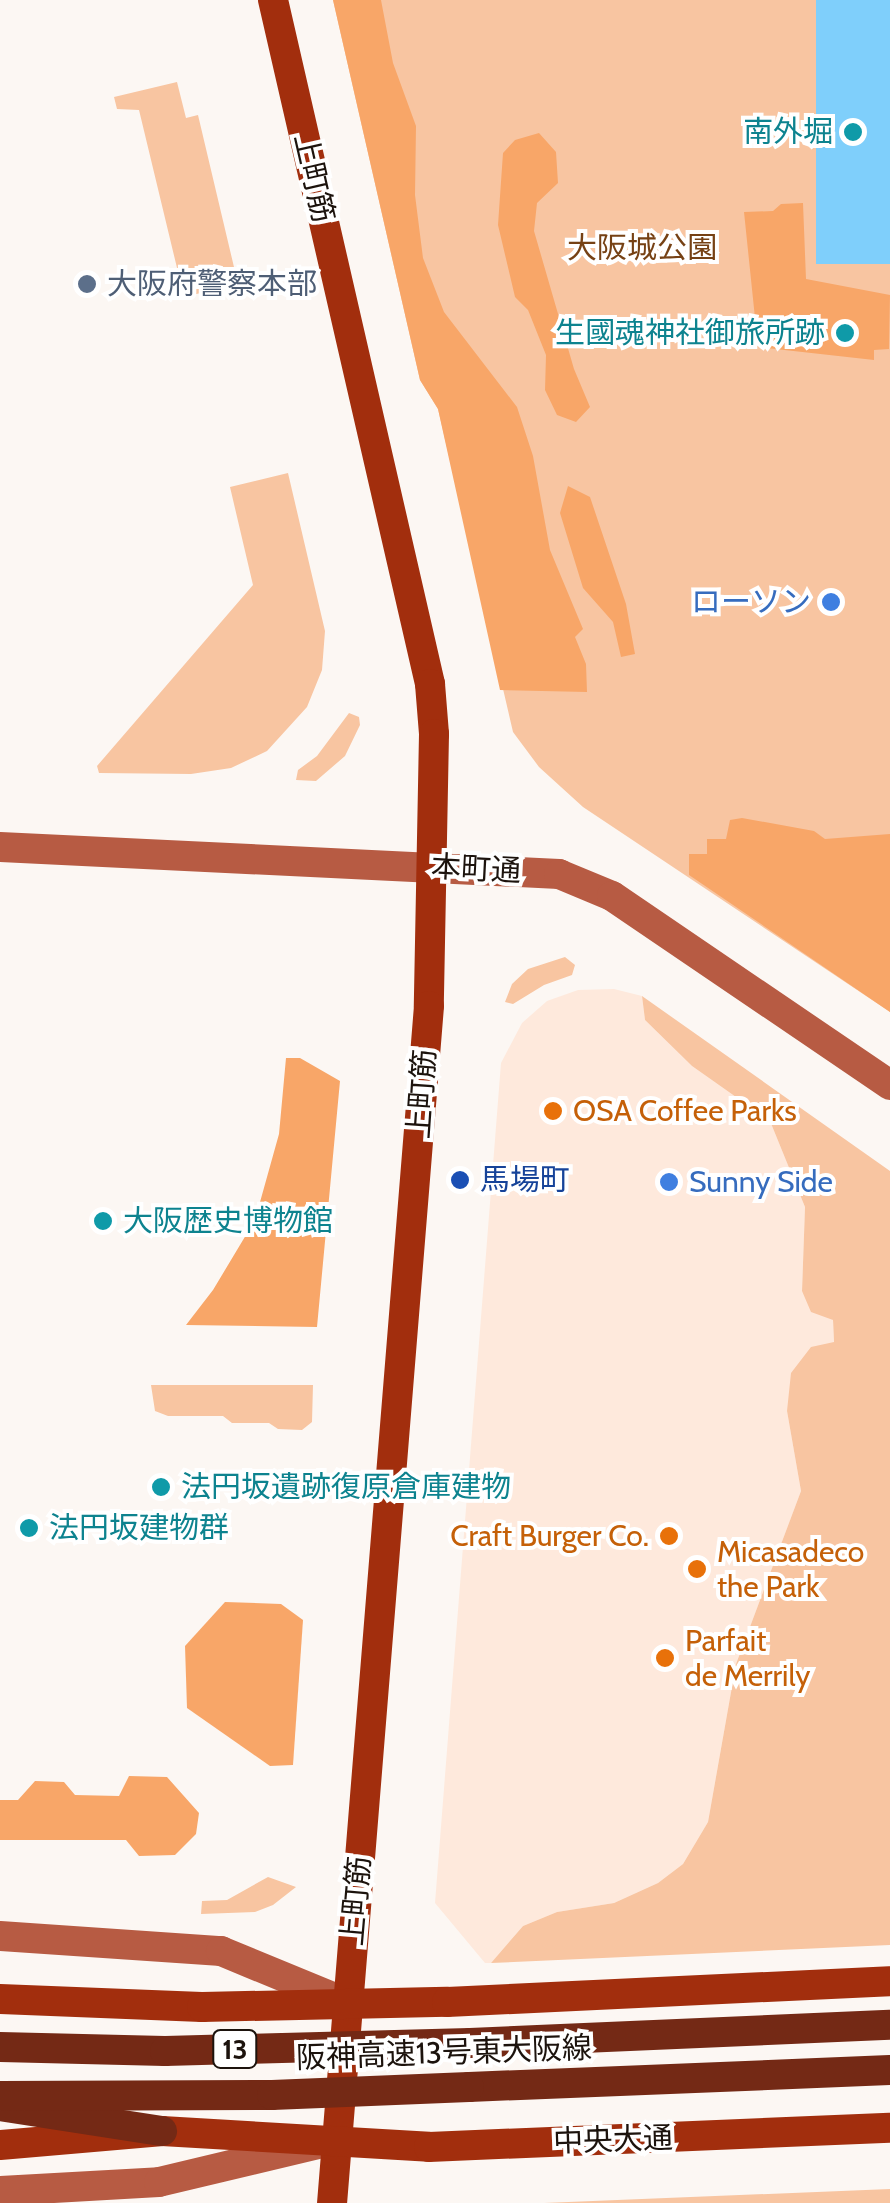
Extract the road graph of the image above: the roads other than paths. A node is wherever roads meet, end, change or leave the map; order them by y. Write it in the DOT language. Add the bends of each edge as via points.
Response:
graph roads {
  1 [pos="273,0"];
  2 [pos="0,846"];
  3 [pos="433,866"];
  4 [pos="890,1085"];
  5 [pos="0,1936"];
  6 [pos="890,1981"];
  7 [pos="0,1998"];
  8 [pos="348,2003"];
  9 [pos="890,2025"];
  10 [pos="0,2048"];
  11 [pos="890,2070"];
  12 [pos="0,2096"];
  13 [pos="0,2106"];
  14 [pos="890,2128"];
  15 [pos="162,2131"];
  16 [pos="336,2140"];
  17 [pos="0,2145"];
  18 [pos="0,2191"];
  19 [pos="332,2203"];
  1 -- 3 [label="main road, 上町筋" via="430,684"];
  2 -- 3 [label="street, 本町通"];
  3 -- 4 [label="street, 本町通" via="559,874 612,896"];
  3 -- 8 [label="main road, 上町筋" via="429,1006"];
  5 -- 8 [label="street" via="221,1952"];
  6 -- 8 [label="main road"];
  7 -- 8 [label="main road" via="202,2007"];
  8 -- 16 [label="main road, 上町筋"];
  9 -- 10 [label="highway, 阪神高速13号東大阪線 / 13, bridge" via="203,2050"];
  11 -- 12 [label="highway, 阪神高速13号東大阪線 / 13, bridge" via="272,2095"];
  13 -- 15 [label="highway"];
  14 -- 16 [label="main road, 中央大通" via="430,2147"];
  15 -- 16 [label="main road, 中央大通"];
  15 -- 17 [label="main road, 中央大通"];
  16 -- 18 [label="street, 中央大通" via="160,2182"];
  16 -- 19 [label="main road, 上町筋"];
}
